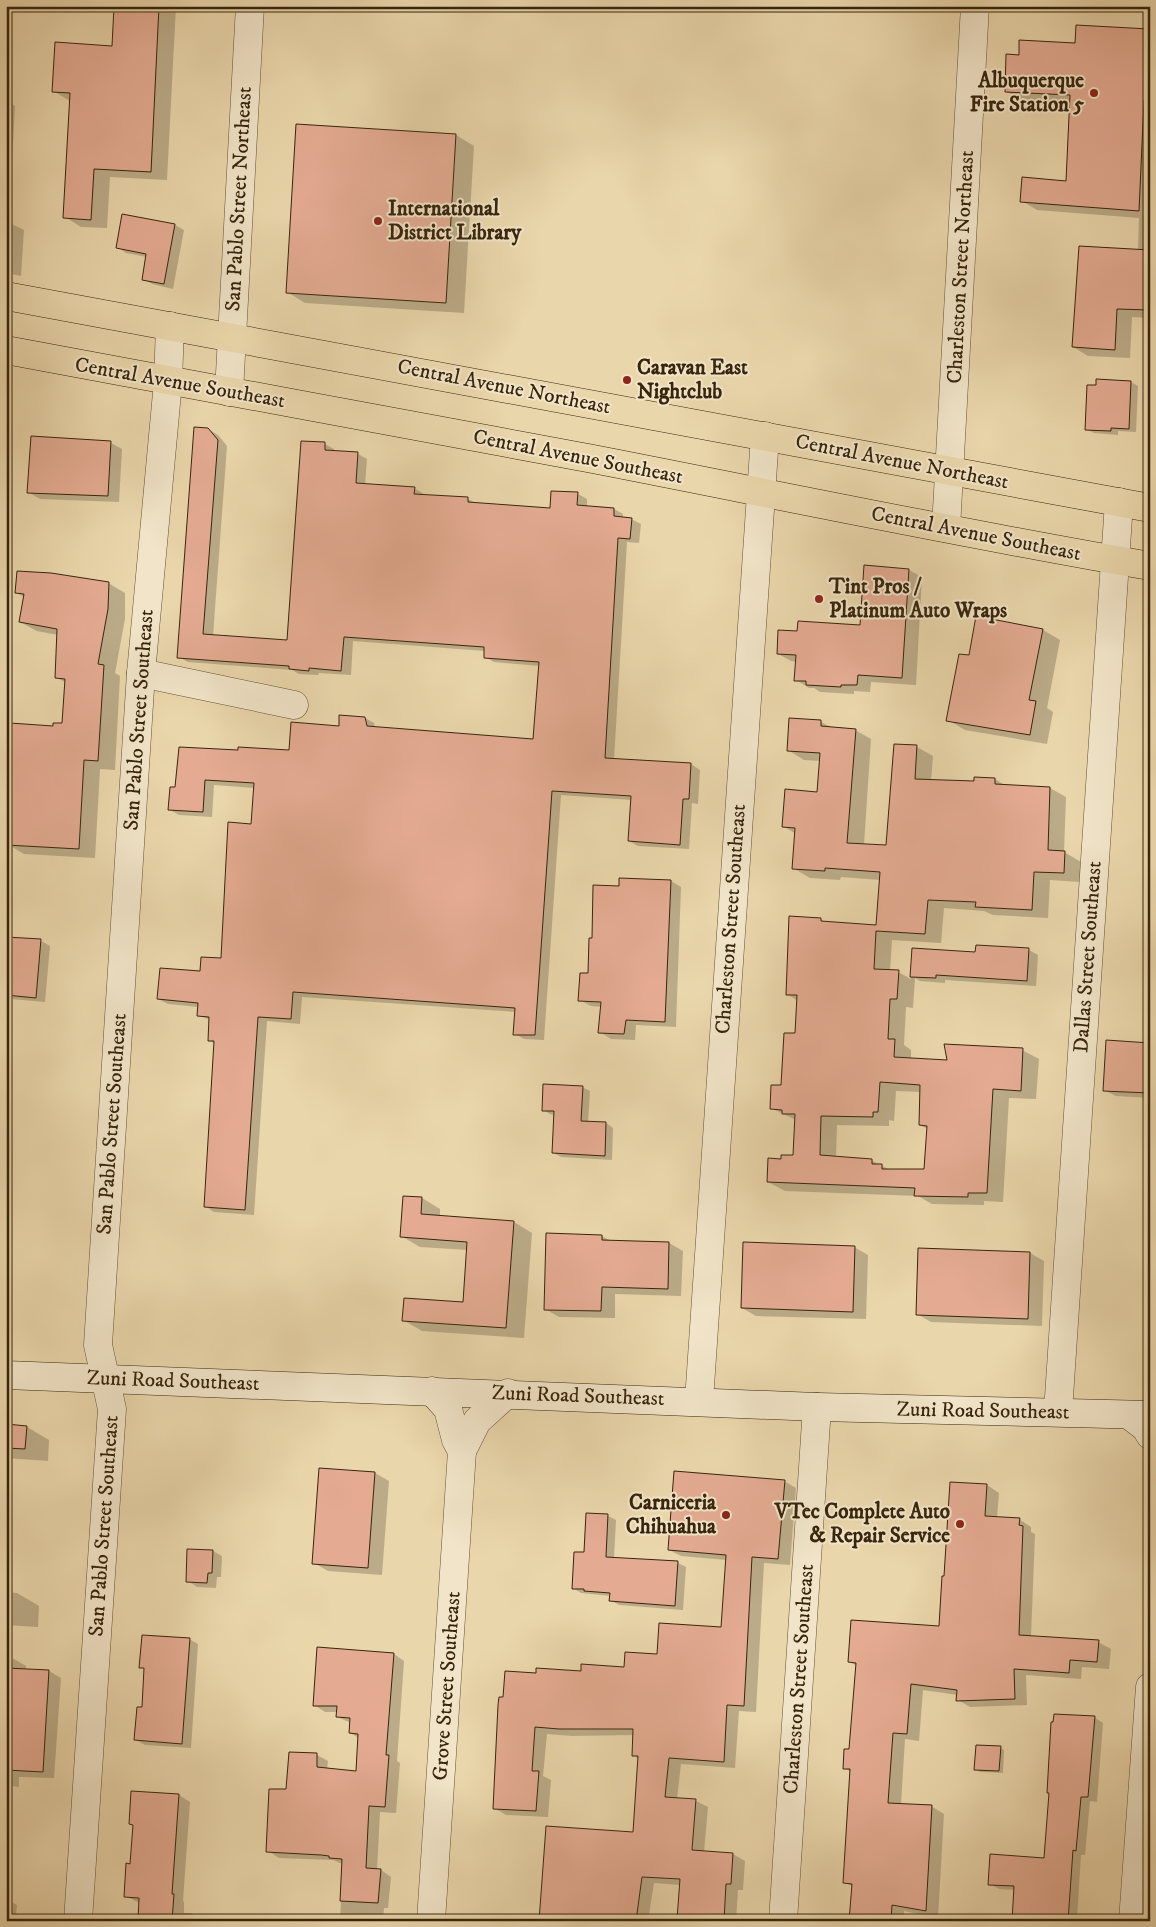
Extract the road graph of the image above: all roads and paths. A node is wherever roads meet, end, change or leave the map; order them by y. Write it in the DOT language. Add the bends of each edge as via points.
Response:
graph roads {
  1 [pos="250,6"];
  2 [pos="975,6"];
  3 [pos="6,296"];
  4 [pos="170,326"];
  5 [pos="232,336"];
  6 [pos="6,350"];
  7 [pos="168,382"];
  8 [pos="229,392"];
  9 [pos="765,436"];
  10 [pos="950,471"];
  11 [pos="760,492"];
  12 [pos="1119,502"];
  13 [pos="1150,508"];
  14 [pos="946,528"];
  15 [pos="1114,560"];
  16 [pos="1150,566"];
  17 [pos="141,673"];
  18 [pos="294,705"];
  19 [pos="6,1375"];
  20 [pos="105,1379"];
  21 [pos="432,1391"];
  22 [pos="508,1394"];
  23 [pos="699,1401"];
  24 [pos="817,1407"];
  25 [pos="1058,1412"];
  26 [pos="1139,1415"];
  27 [pos="1150,1435"];
  28 [pos="462,1451"];
  29 [pos="1150,1687"];
  30 [pos="78,1921"];
  31 [pos="431,1921"];
  32 [pos="783,1921"];
  33 [pos="1134,1921"];
  1 -- 5 [label="street, San Pablo Street Northeast"];
  2 -- 10 [label="street, Charleston Street Northeast"];
  3 -- 4 [label="main road, Central Avenue Northeast"];
  4 -- 5 [label="main road, Central Avenue Northeast"];
  4 -- 7 [label="street, San Pablo Street Southeast"];
  5 -- 8 [label="street, San Pablo Street Northeast"];
  5 -- 9 [label="main road, Central Avenue Northeast"];
  6 -- 7 [label="main road, Central Avenue Southeast"];
  7 -- 8 [label="main road, Central Avenue Southeast"];
  7 -- 17 [label="street, San Pablo Street Southeast"];
  8 -- 11 [label="main road, Central Avenue Southeast"];
  9 -- 10 [label="main road, Central Avenue Northeast"];
  9 -- 11 [label="street, Charleston Street Southeast"];
  10 -- 12 [label="main road, Central Avenue Northeast"];
  10 -- 14 [label="street, Charleston Street Northeast"];
  11 -- 14 [label="main road, Central Avenue Southeast"];
  11 -- 23 [label="street, Charleston Street Southeast"];
  12 -- 13 [label="main road, Central Avenue Northeast"];
  12 -- 15 [label="street, Dallas Street Southeast"];
  14 -- 15 [label="main road, Central Avenue Southeast"];
  15 -- 16 [label="main road, Central Avenue Southeast"];
  15 -- 25 [label="street, Dallas Street Southeast"];
  17 -- 18 [label="street"];
  17 -- 20 [label="street, San Pablo Street Southeast" via="98,1345"];
  19 -- 20 [label="street, Zuni Road Southeast"];
  20 -- 21 [label="street, Zuni Road Southeast"];
  20 -- 30 [label="street, San Pablo Street Southeast" via="112,1409"];
  21 -- 22 [label="street, Zuni Road Southeast"];
  21 -- 28 [label="street, Grove Street Southeast" via="448,1410"];
  22 -- 23 [label="street, Zuni Road Southeast"];
  22 -- 28 [label="street, Grove Street Southeast" via="477,1421"];
  23 -- 24 [label="street, Zuni Road Southeast"];
  24 -- 25 [label="street, Zuni Road Southeast"];
  24 -- 32 [label="street, Charleston Street Southeast"];
  25 -- 26 [label="street, Zuni Road Southeast"];
  26 -- 27 [label="street"];
  28 -- 31 [label="street, Grove Street Southeast"];
  29 -- 33 [label="street"];
}
